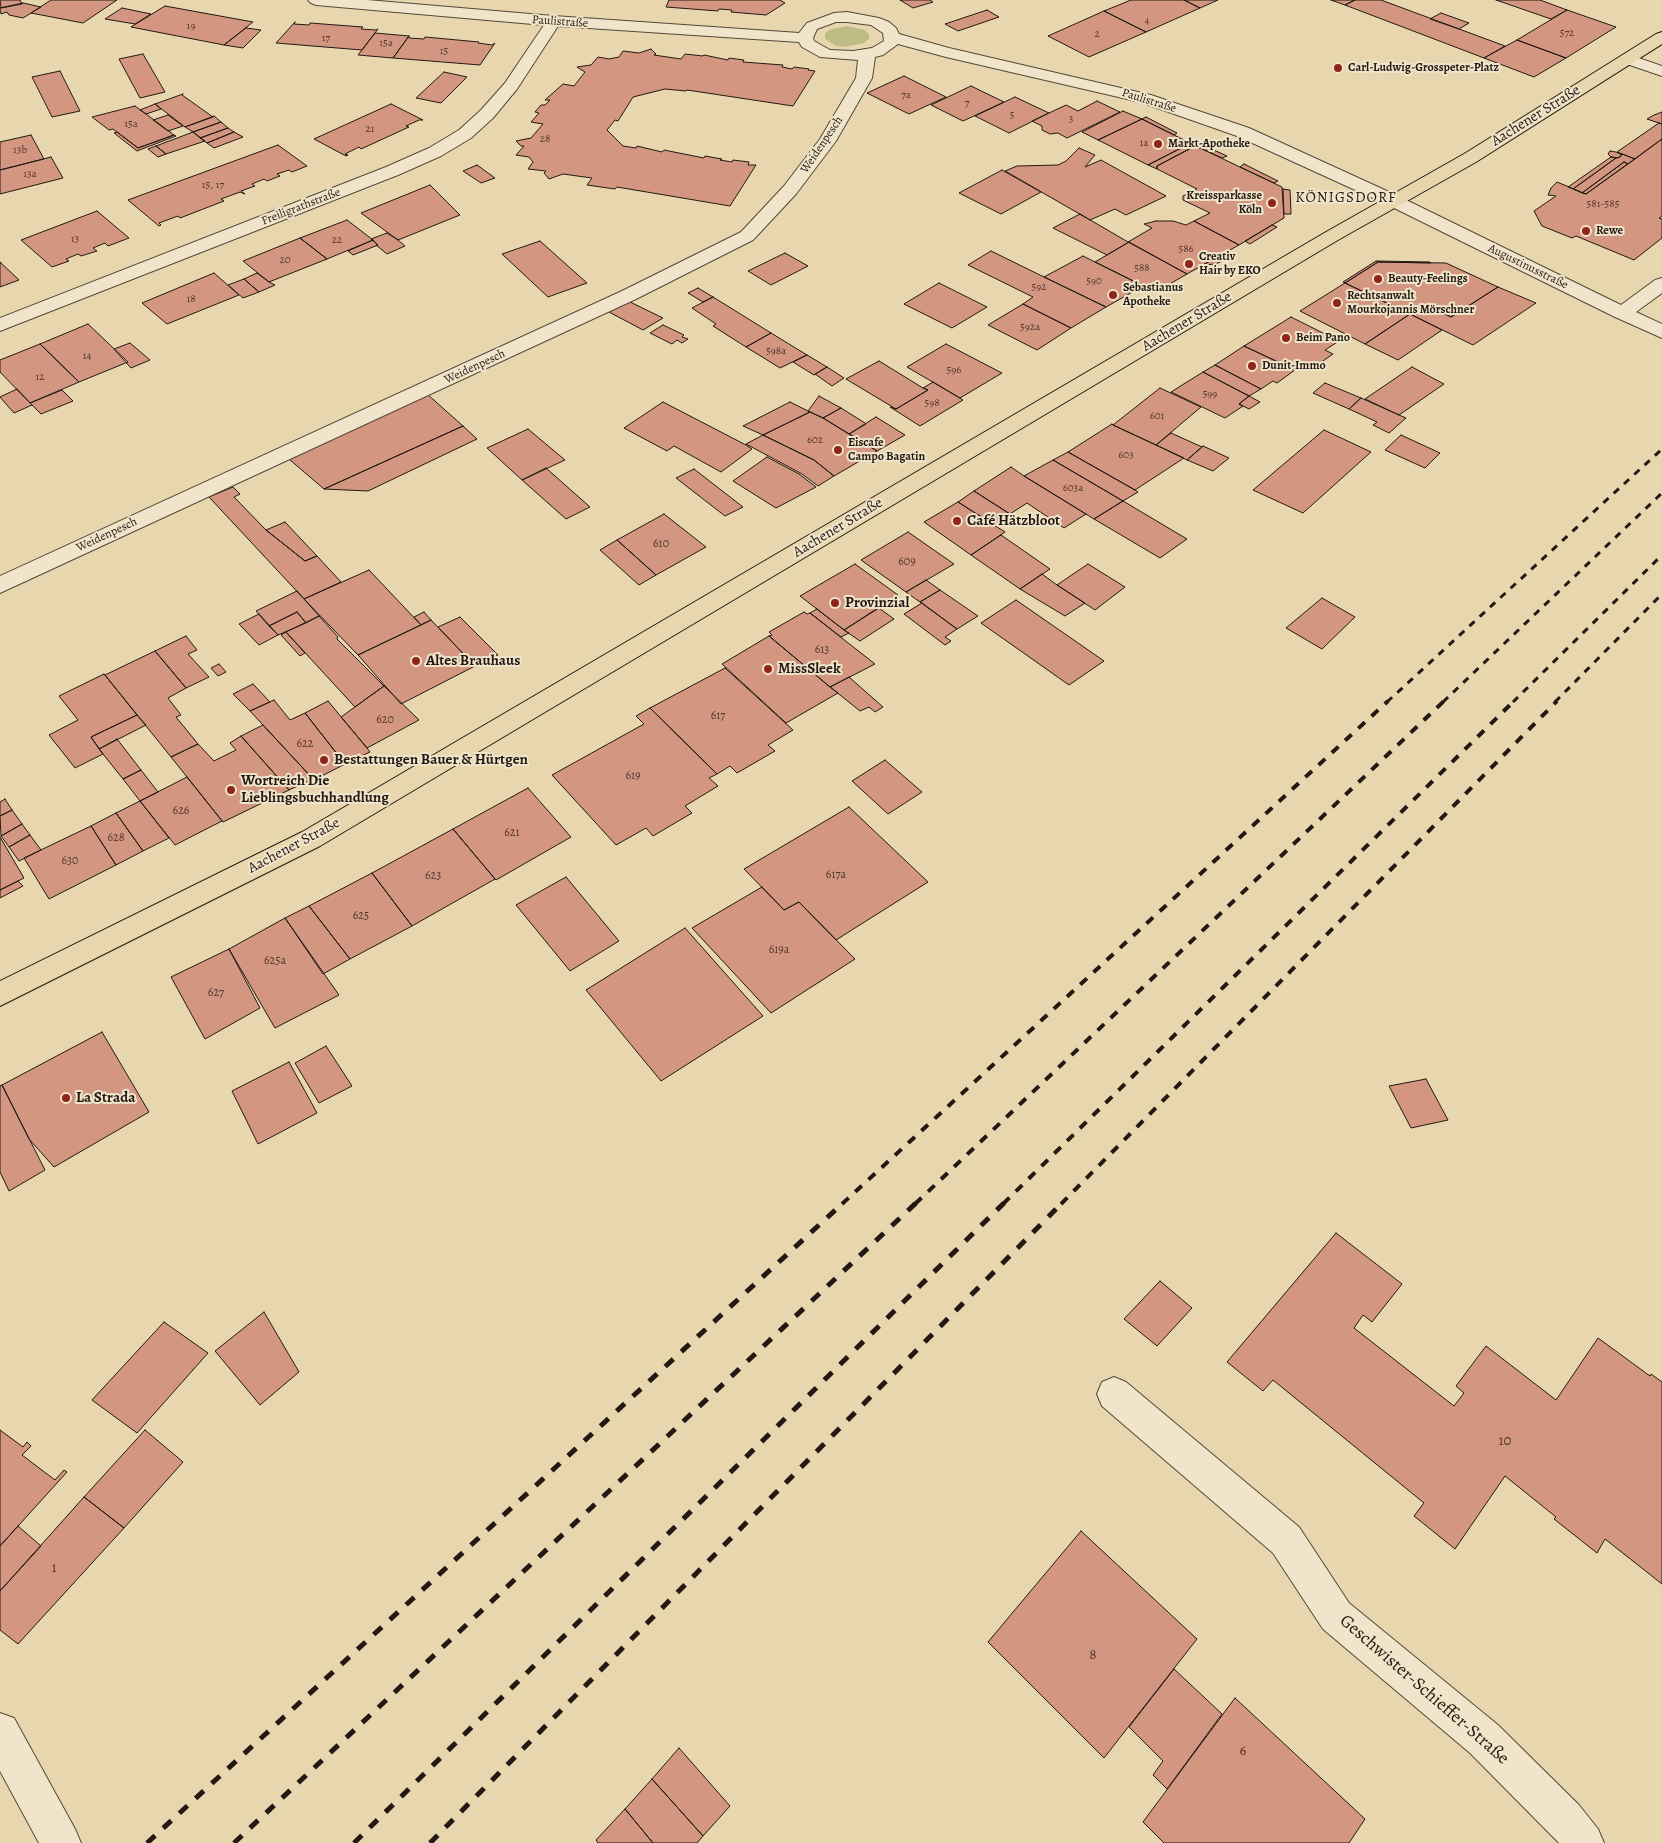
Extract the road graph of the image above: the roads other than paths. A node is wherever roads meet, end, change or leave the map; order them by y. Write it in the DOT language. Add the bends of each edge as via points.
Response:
graph roads {
  1 [pos="316,0"];
  2 [pos="554,21"];
  3 [pos="892,37"];
  4 [pos="1662,37"];
  5 [pos="805,38"];
  6 [pos="866,55"];
  7 [pos="1627,59"];
  8 [pos="1662,71"];
  9 [pos="1394,202"];
  10 [pos="1662,284"];
  11 [pos="1622,313"];
  12 [pos="0,325"];
  13 [pos="1662,332"];
  14 [pos="0,585"];
  15 [pos="0,994"];
  16 [pos="1114,1394"];
  17 [pos="0,1732"];
  18 [pos="61,1843"];
  19 [pos="1584,1843"];
  1 -- 2 [label="street, Paulistraße"];
  2 -- 5 [label="street, Paulistraße"];
  2 -- 12 [label="street, Freiligrathstraße" via="511,86 488,114 465,134 435,152"];
  3 -- 5 [label="street, Paulistraße" via="891,31 874,20 842,11 834,18 812,26"];
  3 -- 6 [label="street" via="885,48"];
  3 -- 9 [label="street, Paulistraße" via="1145,98 1243,132"];
  4 -- 7 [label="main road, Aachener Straße"];
  5 -- 6 [label="street" via="808,44 826,54"];
  6 -- 14 [label="street, Weidenpesch" via="864,78 828,141 748,236 629,296"];
  7 -- 8 [label="street"];
  7 -- 9 [label="main road, Aachener Straße"];
  9 -- 11 [label="street, Augustinusstraße"];
  9 -- 15 [label="main road, Aachener Straße" via="311,839"];
  10 -- 11 [label="street"];
  11 -- 13 [label="street, Augustinusstraße"];
  16 -- 19 [label="street, Geschwister-Schieffer-Straße" via="1286,1540 1336,1616 1484,1739 1566,1819"];
  17 -- 18 [label="street"];
}
